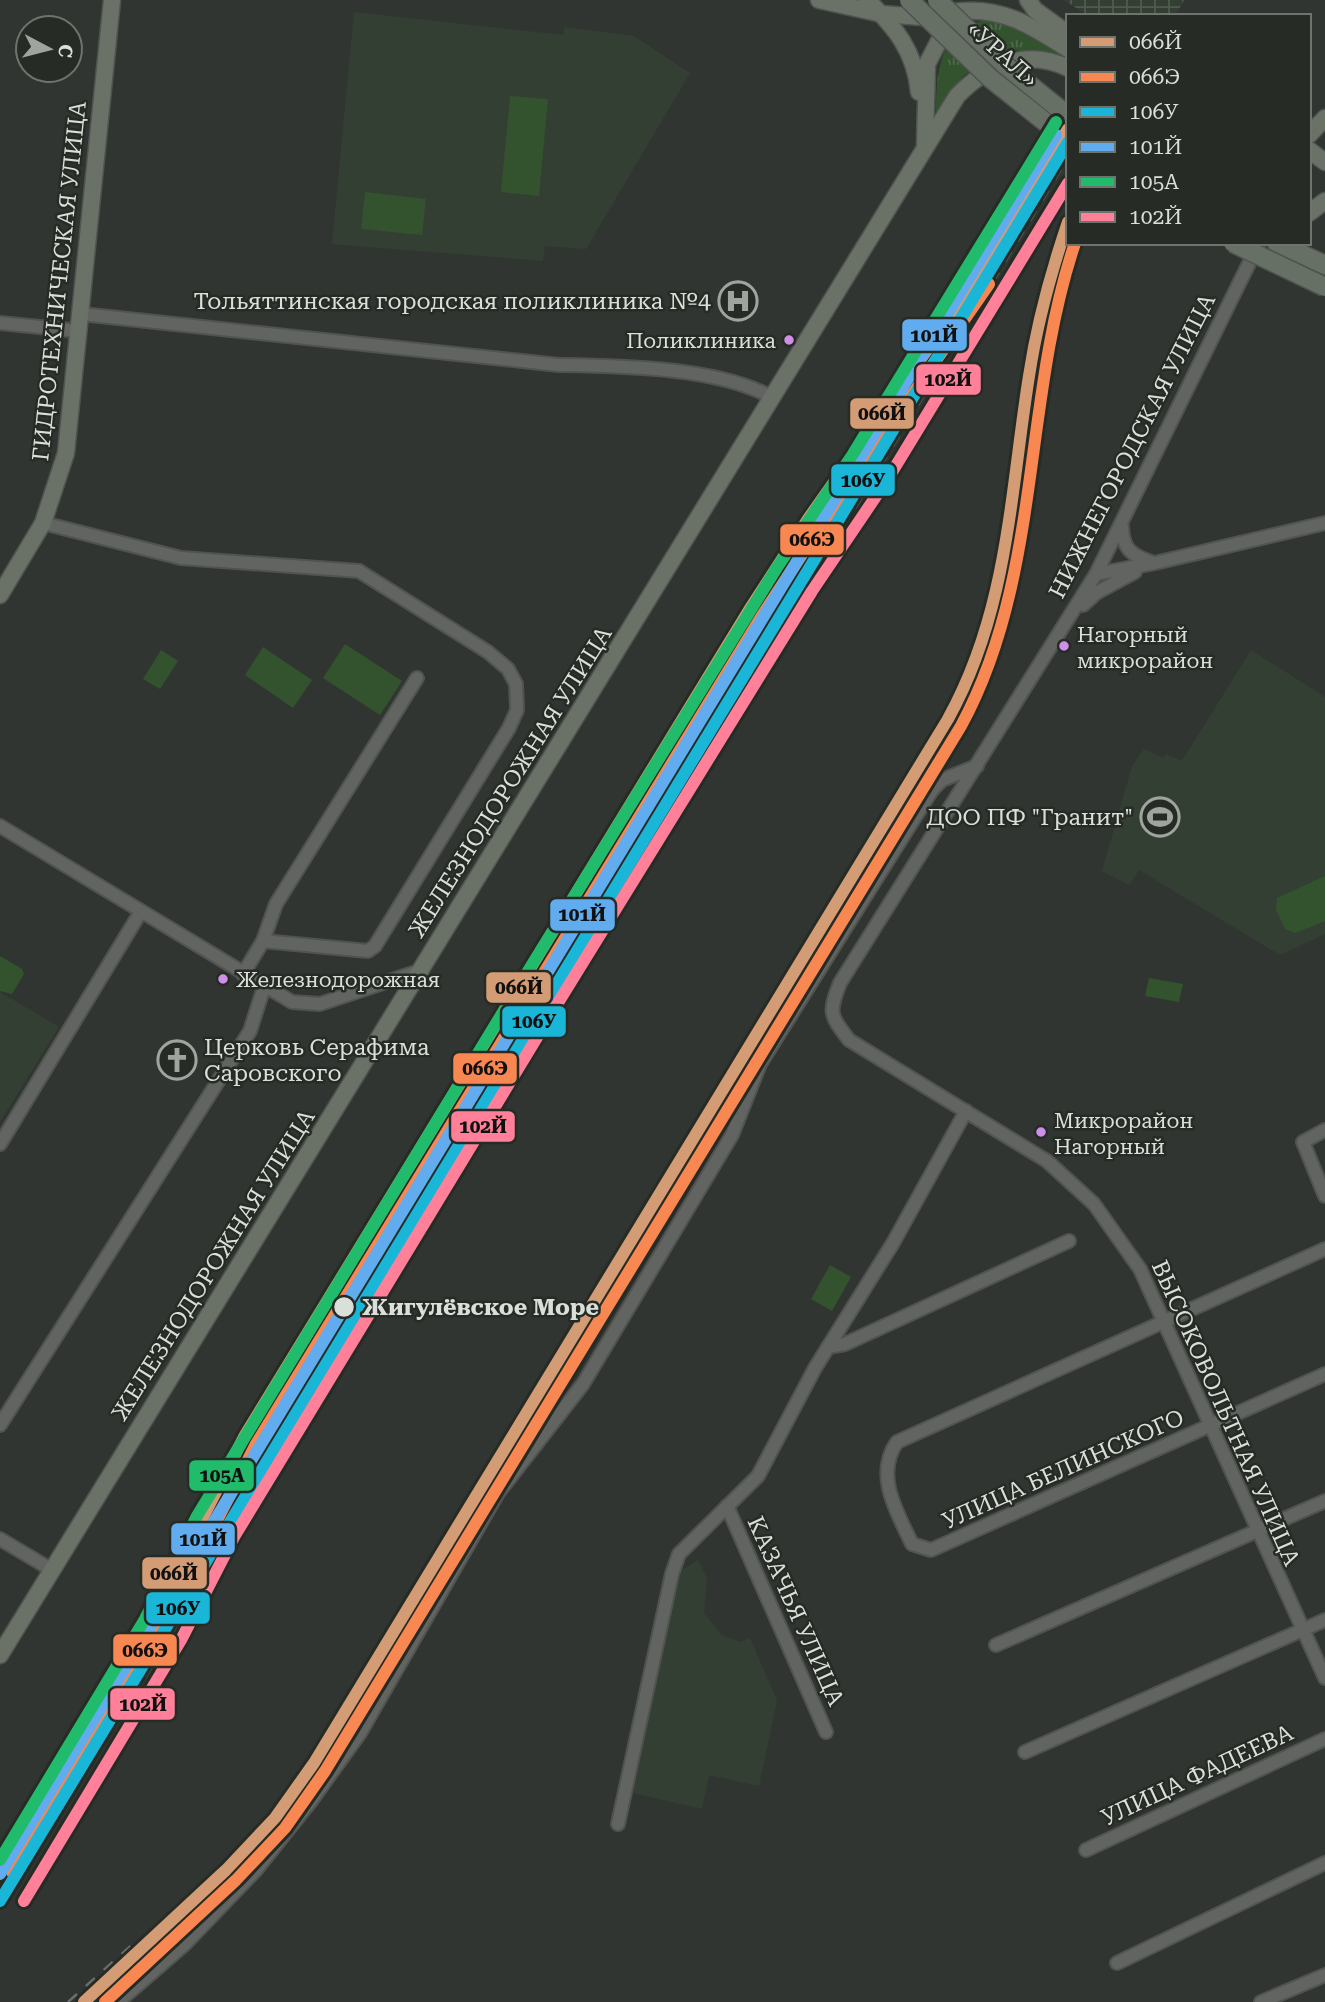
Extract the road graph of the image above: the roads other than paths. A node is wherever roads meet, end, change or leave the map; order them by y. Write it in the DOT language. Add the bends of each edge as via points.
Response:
graph roads {
  1 [pos="112,0"];
  2 [pos="819,0"];
  3 [pos="867,0"];
  4 [pos="909,0"];
  5 [pos="937,0"];
  6 [pos="971,0"];
  7 [pos="1028,0"];
  8 [pos="954,12"];
  9 [pos="882,14"];
  10 [pos="1066,33"];
  11 [pos="1066,48"];
  12 [pos="1066,67"];
  13 [pos="1066,114"];
  14 [pos="1325,118"];
  15 [pos="1311,133"];
  16 [pos="1066,138"];
  17 [pos="925,147"];
  18 [pos="1325,201"];
  19 [pos="1311,213"];
  20 [pos="1237,245"];
  21 [pos="1258,245"];
  22 [pos="1269,245"];
  23 [pos="1280,245"];
  24 [pos="1325,265"];
  25 [pos="1325,287"];
  26 [pos="1237,289"];
  27 [pos="0,323"];
  28 [pos="80,323"];
  29 [pos="773,398"];
  30 [pos="43,523"];
  31 [pos="1325,523"];
  32 [pos="1122,526"];
  33 [pos="1155,564"];
  34 [pos="1097,574"];
  35 [pos="0,595"];
  36 [pos="1074,612"];
  37 [pos="417,678"];
  38 [pos="978,766"];
  39 [pos="0,826"];
  40 [pos="140,913"];
  41 [pos="263,941"];
  42 [pos="422,970"];
  43 [pos="243,974"];
  44 [pos="264,987"];
  45 [pos="966,1111"];
  46 [pos="1325,1130"];
  47 [pos="0,1144"];
  48 [pos="1325,1196"];
  49 [pos="1069,1241"];
  50 [pos="1325,1249"];
  51 [pos="1163,1321"];
  52 [pos="828,1347"];
  53 [pos="1325,1374"];
  54 [pos="0,1425"];
  55 [pos="1210,1428"];
  56 [pos="1325,1501"];
  57 [pos="727,1506"];
  58 [pos="1257,1532"];
  59 [pos="0,1539"];
  60 [pos="52,1570"];
  61 [pos="1325,1620"];
  62 [pos="1303,1631"];
  63 [pos="996,1644"];
  64 [pos="0,1655"];
  65 [pos="1325,1678"];
  66 [pos="826,1732"];
  67 [pos="1325,1739"];
  68 [pos="1025,1752"];
  69 [pos="618,1824"];
  70 [pos="1086,1850"];
  71 [pos="1325,1863"];
  72 [pos="1117,1963"];
  73 [pos="1325,1975"];
  74 [pos="118,2002"];
  75 [pos="1261,2002"];
  1 -- 28 [label="main road, ГИДРОТЕХНИЧЕСКАЯ УЛИЦА"];
  2 -- 9 [label="main road"];
  3 -- 9 [label="main road"];
  4 -- 16 [label="highway, «УРАЛ», bridge" via="990,78"];
  5 -- 13 [label="highway, «УРАЛ», bridge" via="1005,65"];
  6 -- 8 [label="main road"];
  7 -- 10 [label="main road"];
  8 -- 9 [label="main road" via="930,19"];
  8 -- 11 [label="main road" via="1001,12"];
  8 -- 17 [label="main road" via="927,64"];
  9 -- 17 [label="main road" via="909,48 917,75"];
  12 -- 17 [label="main road, ЖЕЛЕЗНОДОРОЖНАЯ УЛИЦА" via="1020,58 975,77 957,96"];
  14 -- 15 [label="main road"];
  17 -- 29 [label="main road, ЖЕЛЕЗНОДОРОЖНАЯ УЛИЦА"];
  18 -- 19 [label="main road"];
  20 -- 25 [label="highway, bridge"];
  21 -- 26 [label="street, НИЖНЕГОРОДСКАЯ УЛИЦА"];
  22 -- 26 [label="street"];
  23 -- 24 [label="highway"];
  26 -- 32 [label="street, НИЖНЕГОРОДСКАЯ УЛИЦА"];
  27 -- 28 [label="street"];
  28 -- 29 [label="street" via="559,365 622,366 716,378 758,389"];
  28 -- 30 [label="main road, ГИДРОТЕХНИЧЕСКАЯ УЛИЦА" via="66,453"];
  29 -- 42 [label="main road, ЖЕЛЕЗНОДОРОЖНАЯ УЛИЦА"];
  30 -- 35 [label="main road, ГИДРОТЕХНИЧЕСКАЯ УЛИЦА"];
  30 -- 41 [label="street" via="180,558 359,571 488,652 508,669 516,684 517,710 509,728 375,946 368,951"];
  31 -- 33 [label="street"];
  32 -- 33 [label="street" via="1123,542 1131,555"];
  32 -- 34 [label="street, НИЖНЕГОРОДСКАЯ УЛИЦА"];
  33 -- 34 [label="street"];
  33 -- 36 [label="street" via="1096,593"];
  34 -- 36 [label="street, НИЖНЕГОРОДСКАЯ УЛИЦА"];
  36 -- 38 [label="street, НИЖНЕГОРОДСКАЯ УЛИЦА"];
  37 -- 41 [label="street" via="276,904"];
  38 -- 45 [label="street, НИЖНЕГОРОДСКАЯ УЛИЦА" via="831,1005 832,1018 849,1040"];
  38 -- 74 [label="street" via="942,780 932,790 820,963 760,1063 732,1135 590,1372 498,1493 353,1742 256,1870 184,1945"];
  39 -- 40 [label="street"];
  40 -- 43 [label="street"];
  40 -- 47 [label="street"];
  41 -- 43 [label="street"];
  42 -- 44 [label="street" via="320,1004 292,1002"];
  42 -- 60 [label="main road, ЖЕЛЕЗНОДОРОЖНАЯ УЛИЦА"];
  43 -- 44 [label="street"];
  44 -- 54 [label="street" via="250,1031"];
  45 -- 51 [label="street, ВЫСОКОВОЛЬТНАЯ УЛИЦА" via="1047,1161 1094,1204 1140,1269"];
  45 -- 52 [label="street" via="893,1243"];
  46 -- 48 [label="street" via="1303,1142"];
  49 -- 52 [label="street" via="845,1344"];
  50 -- 51 [label="street"];
  51 -- 55 [label="street, ВЫСОКОВОЛЬТНАЯ УЛИЦА"];
  51 -- 55 [label="street, УЛИЦА БЕЛИНСКОГО" via="897,1442 889,1453 885,1474 895,1507 912,1544 931,1550"];
  52 -- 57 [label="street" via="758,1476"];
  53 -- 55 [label="street, УЛИЦА БЕЛИНСКОГО"];
  55 -- 58 [label="street, ВЫСОКОВОЛЬТНАЯ УЛИЦА"];
  56 -- 58 [label="street"];
  57 -- 66 [label="street, КАЗАЧЬЯ УЛИЦА"];
  57 -- 69 [label="street" via="680,1554 672,1574"];
  58 -- 62 [label="street, ВЫСОКОВОЛЬТНАЯ УЛИЦА"];
  58 -- 63 [label="street"];
  59 -- 60 [label="street"];
  60 -- 64 [label="main road, ЖЕЛЕЗНОДОРОЖНАЯ УЛИЦА"];
  61 -- 62 [label="street"];
  62 -- 65 [label="street, ВЫСОКОВОЛЬТНАЯ УЛИЦА"];
  62 -- 68 [label="street"];
  67 -- 70 [label="street, УЛИЦА ФАДЕЕВА"];
  71 -- 72 [label="street"];
  73 -- 75 [label="street"];
}
